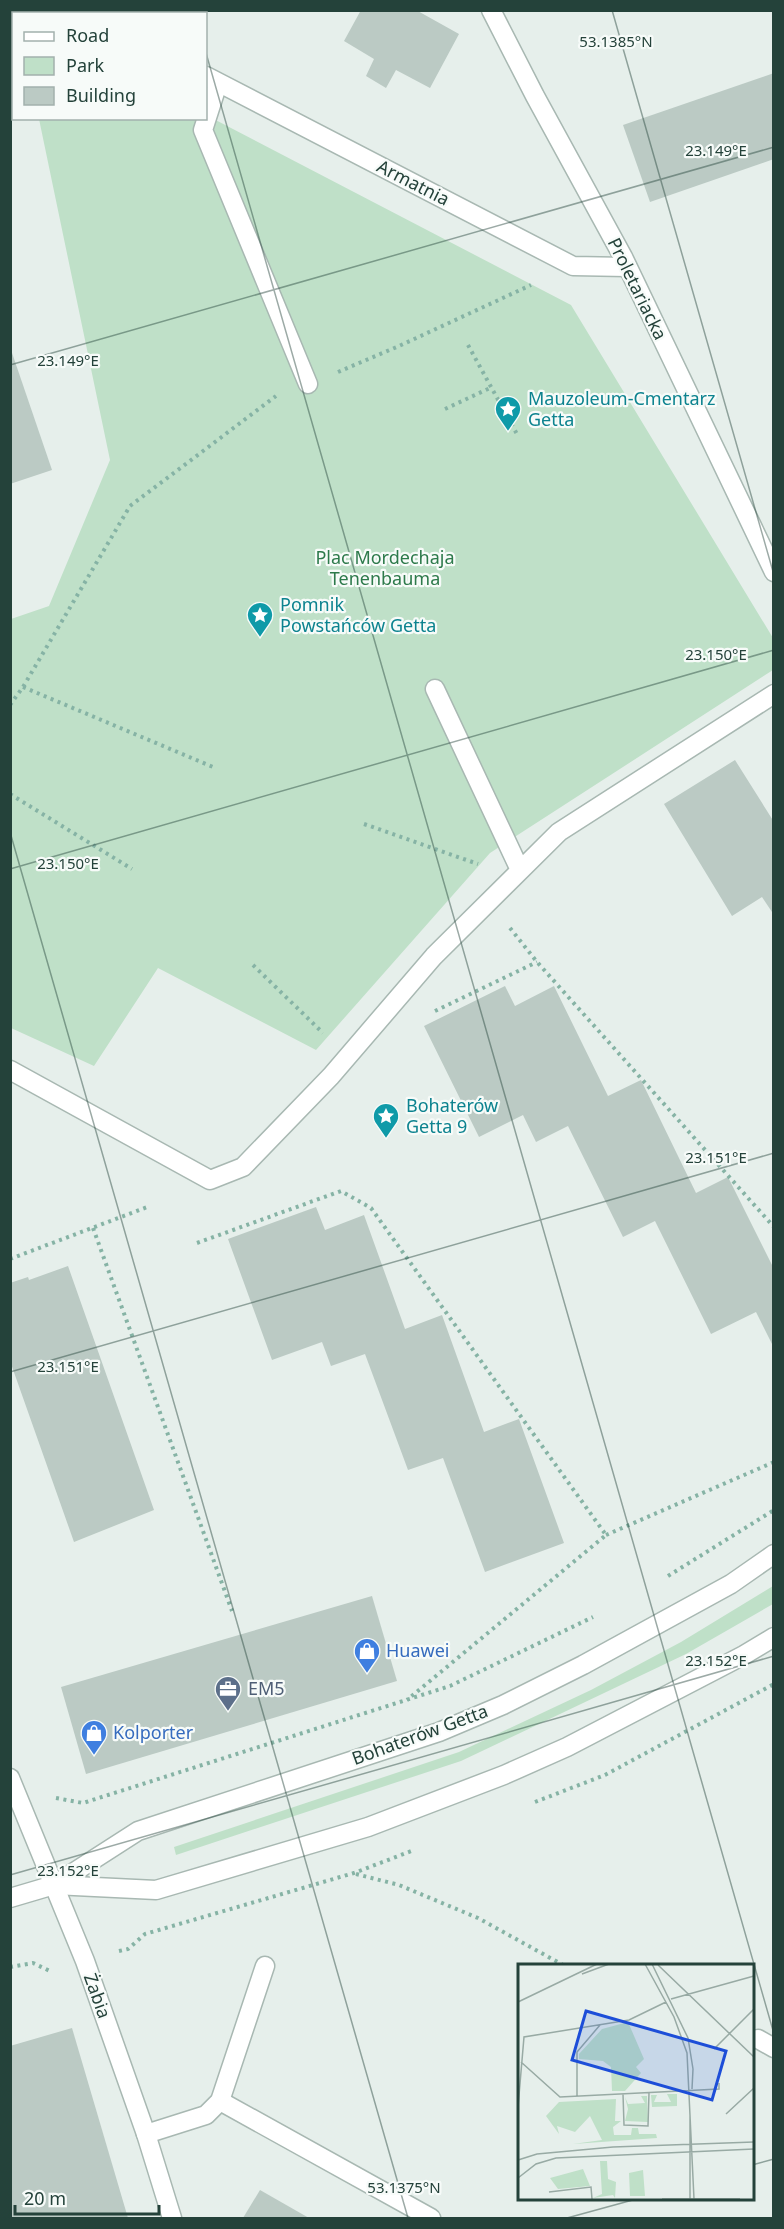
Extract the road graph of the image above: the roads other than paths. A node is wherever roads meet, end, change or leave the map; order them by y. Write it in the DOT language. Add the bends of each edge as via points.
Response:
graph roads {
  1 [pos="491,10"];
  2 [pos="212,80"];
  3 [pos="207,107"];
  4 [pos="205,120"];
  5 [pos="627,267"];
  6 [pos="308,384"];
  7 [pos="774,572"];
  8 [pos="435,689"];
  9 [pos="774,694"];
  10 [pos="520,870"];
  11 [pos="10,1070"];
  12 [pos="774,1554"];
  13 [pos="774,1637"];
  14 [pos="10,1778"];
  15 [pos="54,1886"];
  16 [pos="10,1898"];
  17 [pos="265,1966"];
  18 [pos="220,2101"];
  19 [pos="146,2134"];
  20 [pos="172,2218"];
  21 [pos="431,2218"];
  1 -- 5 [label="street, Proletariacka"];
  2 -- 3 [label="street"];
  2 -- 5 [label="street, Armatnia" via="573,266"];
  4 -- 6 [label="street" via="203,129"];
  5 -- 7 [label="street, Proletariacka"];
  8 -- 10 [label="street"];
  9 -- 10 [label="street" via="559,832"];
  10 -- 11 [label="street" via="434,956 243,1167 210,1180"];
  12 -- 15 [label="street, Bohaterów Getta" via="731,1584 503,1705 439,1732 138,1831"];
  13 -- 15 [label="street, Bohaterów Getta" via="567,1747 369,1827 156,1890"];
  14 -- 15 [label="street, Żabia"];
  15 -- 16 [label="street, Bohaterów Getta"];
  15 -- 19 [label="street, Żabia"];
  17 -- 18 [label="street"];
  18 -- 19 [label="street" via="206,2115"];
  18 -- 21 [label="street"];
  19 -- 20 [label="street, Żabia"];
}
